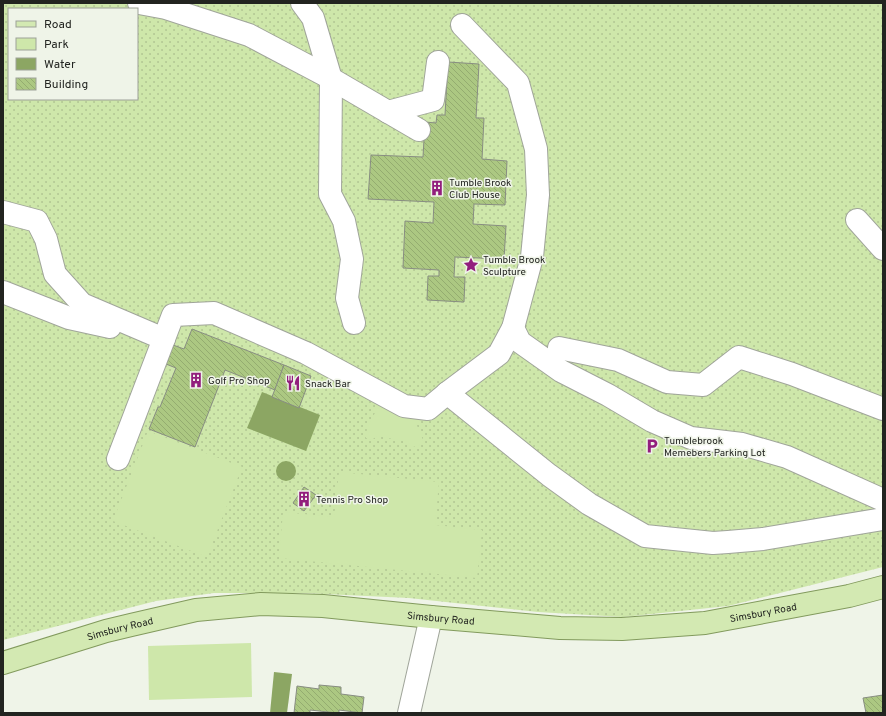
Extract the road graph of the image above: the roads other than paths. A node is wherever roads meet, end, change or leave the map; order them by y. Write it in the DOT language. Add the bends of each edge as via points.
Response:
graph roads {
  1 [pos="139,3"];
  2 [pos="302,3"];
  3 [pos="462,25"];
  4 [pos="438,62"];
  5 [pos="331,78"];
  6 [pos="388,112"];
  7 [pos="419,130"];
  8 [pos="3,212"];
  9 [pos="858,220"];
  10 [pos="883,248"];
  11 [pos="3,292"];
  12 [pos="354,323"];
  13 [pos="513,328"];
  14 [pos="164,339"];
  15 [pos="559,348"];
  16 [pos="447,393"];
  17 [pos="883,408"];
  18 [pos="118,460"];
  19 [pos="883,500"];
  20 [pos="883,519"];
  21 [pos="883,587"];
  22 [pos="431,617"];
  23 [pos="3,663"];
  24 [pos="409,713"];
  1 -- 5 [label="street" via="166,8 249,34"];
  2 -- 5 [label="street" via="313,18"];
  3 -- 13 [label="street" via="518,84 536,148 538,195 532,256"];
  4 -- 6 [label="street" via="433,100"];
  5 -- 6 [label="street"];
  5 -- 12 [label="street" via="330,194 344,221 352,259 347,298"];
  6 -- 7 [label="street"];
  8 -- 14 [label="street" via="37,221 46,239 55,274 82,304"];
  9 -- 10 [label="street"];
  11 -- 14 [label="street" via="69,318"];
  13 -- 16 [label="street" via="499,354"];
  13 -- 19 [label="street" via="520,342 561,371 665,427 691,438 742,444 787,457"];
  14 -- 16 [label="street" via="173,315 214,313 306,353 404,406 428,409"];
  14 -- 18 [label="street"];
  15 -- 17 [label="street" via="618,360 667,382 703,385 739,358 792,374"];
  16 -- 20 [label="street" via="589,504 645,536 713,543 728,542 763,539"];
  21 -- 22 [label="main road, Simsbury Road" via="849,596 705,623 622,629 560,628"];
  22 -- 23 [label="main road, Simsbury Road" via="323,606 261,604 196,610 106,631"];
  22 -- 24 [label="street"];
}
